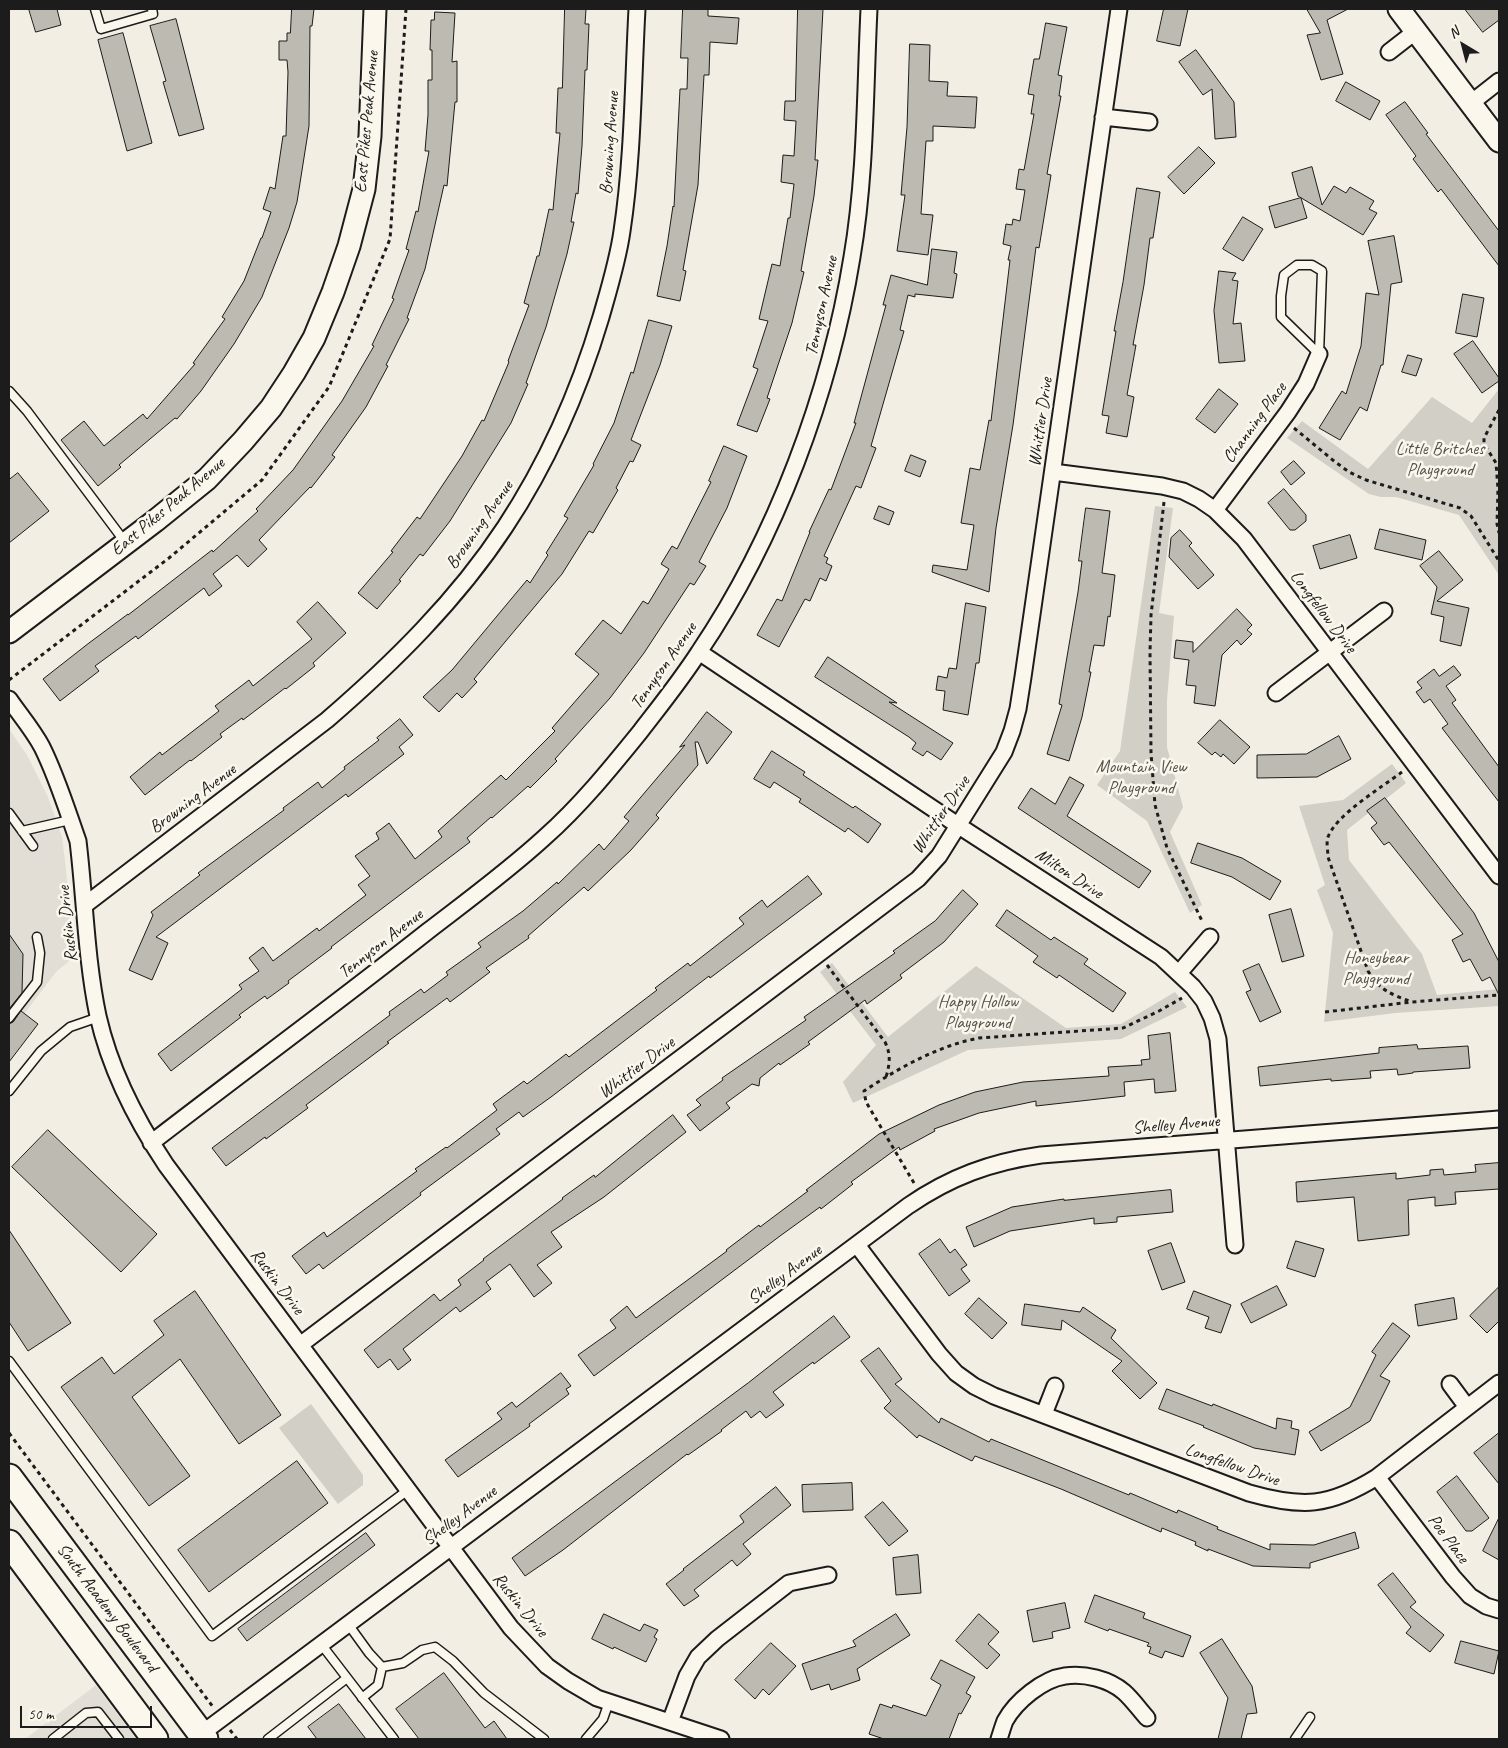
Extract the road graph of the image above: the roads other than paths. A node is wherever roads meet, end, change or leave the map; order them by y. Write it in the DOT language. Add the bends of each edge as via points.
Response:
graph roads {
  1 [pos="96,9"];
  2 [pos="152,9"];
  3 [pos="375,9"];
  4 [pos="637,9"];
  5 [pos="869,9"];
  6 [pos="1119,9"];
  7 [pos="1399,9"];
  8 [pos="1416,31"];
  9 [pos="1389,52"];
  10 [pos="1499,81"];
  11 [pos="1471,103"];
  12 [pos="1103,117"];
  13 [pos="1149,122"];
  14 [pos="1499,141"];
  15 [pos="1319,354"];
  16 [pos="9,391"];
  17 [pos="1053,472"];
  18 [pos="1215,510"];
  19 [pos="126,544"];
  20 [pos="1384,611"];
  21 [pos="9,632"];
  22 [pos="699,652"];
  23 [pos="1330,652"];
  24 [pos="1276,693"];
  25 [pos="9,699"];
  26 [pos="9,813"];
  27 [pos="70,820"];
  28 [pos="959,826"];
  29 [pos="22,832"];
  30 [pos="33,846"];
  31 [pos="1499,876"];
  32 [pos="85,905"];
  33 [pos="37,937"];
  34 [pos="1210,937"];
  35 [pos="1179,973"];
  36 [pos="99,1017"];
  37 [pos="9,1018"];
  38 [pos="9,1091"];
  39 [pos="1499,1119"];
  40 [pos="1226,1140"];
  41 [pos="151,1142"];
  42 [pos="857,1245"];
  43 [pos="1235,1245"];
  44 [pos="300,1345"];
  45 [pos="9,1361"];
  46 [pos="1499,1383"];
  47 [pos="1450,1384"];
  48 [pos="1055,1386"];
  49 [pos="1467,1406"];
  50 [pos="1044,1414"];
  51 [pos="9,1477"];
  52 [pos="1377,1477"];
  53 [pos="408,1490"];
  54 [pos="9,1544"];
  55 [pos="450,1547"];
  56 [pos="828,1575"];
  57 [pos="1499,1610"];
  58 [pos="348,1624"];
  59 [pos="321,1644"];
  60 [pos="382,1667"];
  61 [pos="347,1678"];
  62 [pos="362,1698"];
  63 [pos="609,1702"];
  64 [pos="1147,1718"];
  65 [pos="1310,1718"];
  66 [pos="670,1722"];
  67 [pos="203,1737"];
  68 [pos="53,1739"];
  69 [pos="118,1739"];
  70 [pos="155,1739"];
  71 [pos="268,1739"];
  72 [pos="394,1739"];
  73 [pos="544,1739"];
  74 [pos="586,1739"];
  75 [pos="722,1739"];
  76 [pos="999,1739"];
  77 [pos="1295,1739"];
  1 -- 2 [label="lane" via="101,29 153,14"];
  3 -- 19 [label="main road, East Pikes Peak Avenue" via="370,136 364,189 346,255 314,338 271,408 243,441 207,480"];
  4 -- 32 [label="street, Browning Avenue" via="627,183 622,232 612,280 568,411 540,468 505,527 432,619 328,720"];
  5 -- 22 [label="street, Tennyson Avenue" via="861,187 853,255 828,370 770,527"];
  6 -- 12 [label="street, Whittier Drive"];
  7 -- 8 [label="main road"];
  8 -- 9 [label="street"];
  8 -- 11 [label="main road"];
  10 -- 11 [label="street"];
  11 -- 14 [label="main road"];
  12 -- 13 [label="street"];
  12 -- 17 [label="street, Whittier Drive"];
  15 -- 15 [label="lane" via="1282,317 1284,275 1297,265 1312,265 1322,271"];
  15 -- 18 [label="street, Channing Place" via="1306,384 1284,418"];
  16 -- 19 [label="lane"];
  17 -- 18 [label="street, Longfellow Drive" via="1166,487 1191,495"];
  17 -- 28 [label="street, Whittier Drive" via="1022,685 1012,731 1004,752"];
  18 -- 23 [label="street, Longfellow Drive" via="1244,539"];
  19 -- 21 [label="main road, East Pikes Peak Avenue"];
  20 -- 23 [label="street"];
  22 -- 28 [label="street, Milton Drive"];
  22 -- 41 [label="street, Tennyson Avenue" via="614,764 544,838 402,952"];
  23 -- 24 [label="street"];
  23 -- 31 [label="street, Longfellow Drive"];
  25 -- 27 [label="street, Ruskin Drive" via="41,746"];
  26 -- 29 [label="lane"];
  27 -- 29 [label="lane"];
  27 -- 32 [label="street, Ruskin Drive" via="78,841"];
  28 -- 35 [label="street, Milton Drive" via="1161,956"];
  28 -- 44 [label="street, Whittier Drive" via="939,856 918,879"];
  29 -- 30 [label="lane"];
  32 -- 36 [label="street, Ruskin Drive"];
  33 -- 37 [label="lane" via="40,953 37,982"];
  34 -- 35 [label="street"];
  35 -- 40 [label="street, Milton Drive" via="1204,1001 1218,1039"];
  36 -- 38 [label="lane" via="70,1027 41,1051"];
  36 -- 41 [label="street, Ruskin Drive" via="129,1102"];
  39 -- 40 [label="street, Shelley Avenue"];
  40 -- 42 [label="street, Shelley Avenue" via="1011,1159 980,1168 922,1196"];
  40 -- 43 [label="street, Milton Drive"];
  41 -- 44 [label="street, Ruskin Drive"];
  42 -- 50 [label="street, Longfellow Drive" via="956,1373 994,1396"];
  42 -- 55 [label="street, Shelley Avenue"];
  44 -- 53 [label="street, Ruskin Drive"];
  45 -- 53 [label="lane" via="212,1636"];
  46 -- 49 [label="street, Longfellow Drive"];
  47 -- 49 [label="street"];
  48 -- 50 [label="street"];
  49 -- 52 [label="street, Longfellow Drive"];
  50 -- 52 [label="street, Longfellow Drive" via="1249,1493 1278,1501 1307,1504 1333,1498"];
  51 -- 67 [label="highway, South Academy Boulevard"];
  52 -- 57 [label="street, Poe Place" via="1470,1596"];
  53 -- 55 [label="street, Ruskin Drive"];
  54 -- 70 [label="highway"];
  55 -- 58 [label="street, Shelley Avenue"];
  55 -- 63 [label="street, Ruskin Drive" via="512,1628 547,1666 597,1698"];
  56 -- 66 [label="street" via="789,1583 717,1639 698,1657 687,1676"];
  58 -- 59 [label="street, Shelley Avenue"];
  58 -- 60 [label="lane"];
  59 -- 61 [label="lane"];
  59 -- 67 [label="street, Shelley Avenue"];
  60 -- 62 [label="lane" via="378,1685"];
  60 -- 73 [label="lane" via="403,1663 422,1650 435,1647 484,1692"];
  61 -- 62 [label="lane"];
  61 -- 71 [label="lane"];
  62 -- 72 [label="lane"];
  63 -- 66 [label="street, Ruskin Drive"];
  63 -- 74 [label="lane" via="603,1719"];
  64 -- 76 [label="street" via="1124,1692 1105,1681 1083,1675 1064,1676 1038,1686 1021,1701 1006,1721"];
  65 -- 77 [label="lane"];
  66 -- 75 [label="street, Ruskin Drive"];
  68 -- 69 [label="lane" via="86,1713 98,1712"];
}
